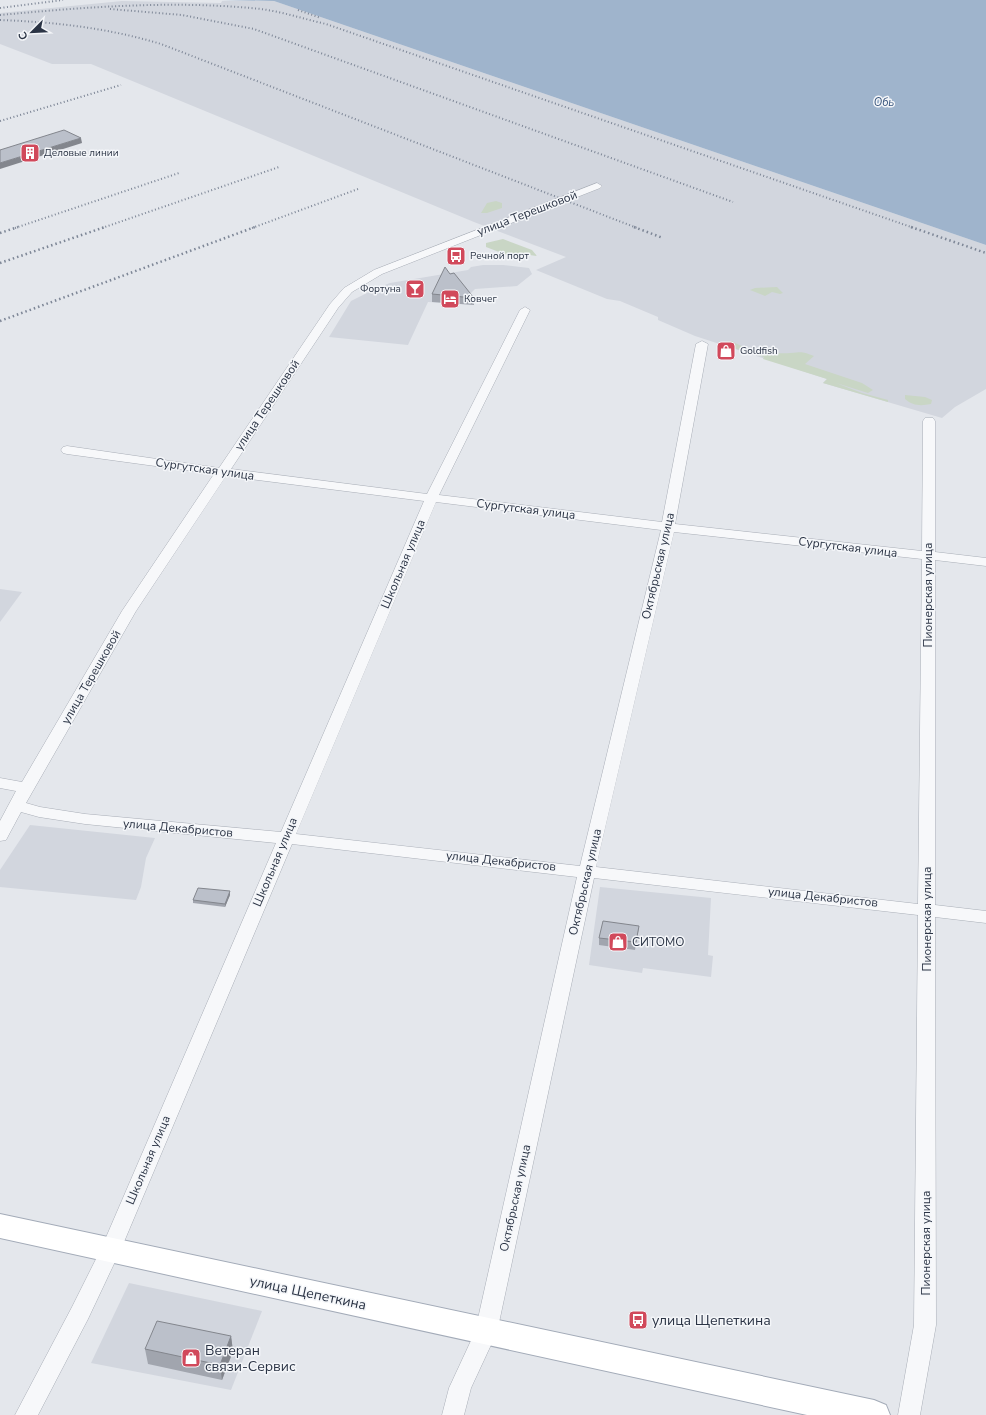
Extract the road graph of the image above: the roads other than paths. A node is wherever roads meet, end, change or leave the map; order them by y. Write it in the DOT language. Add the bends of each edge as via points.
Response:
graph roads {
  1 [pos="597,186"];
  2 [pos="525,310"];
  3 [pos="702,344"];
  4 [pos="929,421"];
  5 [pos="67,450"];
  6 [pos="222,471"];
  7 [pos="432,497"];
  8 [pos="668,527"];
  9 [pos="928,556"];
  10 [pos="986,562"];
  11 [pos="0,783"];
  12 [pos="26,788"];
  13 [pos="16,805"];
  14 [pos="0,836"];
  15 [pos="285,838"];
  16 [pos="587,871"];
  17 [pos="927,909"];
  18 [pos="986,917"];
  19 [pos="0,1226"];
  20 [pos="111,1249"];
  21 [pos="486,1332"];
  22 [pos="26,1415"];
  23 [pos="453,1415"];
  24 [pos="874,1415"];
  25 [pos="909,1415"];
  1 -- 6 [label="street, улица Терешковой" via="405,261 348,290 334,306"];
  2 -- 7 [label="street, Школьная улица"];
  3 -- 8 [label="street, Октябрьская улица"];
  4 -- 9 [label="street, Пионерская улица"];
  5 -- 6 [label="street, Сургутская улица"];
  6 -- 7 [label="street, Сургутская улица"];
  6 -- 12 [label="street, улица Терешковой" via="129,611"];
  7 -- 8 [label="street, Сургутская улица"];
  7 -- 15 [label="street, Школьная улица"];
  8 -- 9 [label="street, Сургутская улица"];
  8 -- 16 [label="street, Октябрьская улица"];
  9 -- 10 [label="street, Сургутская улица"];
  9 -- 17 [label="street, Пионерская улица"];
  11 -- 12 [label="street"];
  12 -- 13 [label="street, улица Терешковой"];
  13 -- 14 [label="street, улица Терешковой"];
  13 -- 15 [label="street, улица Декабристов" via="39,812 85,819"];
  15 -- 16 [label="street, улица Декабристов"];
  15 -- 20 [label="street, Школьная улица"];
  16 -- 17 [label="street, улица Декабристов"];
  16 -- 21 [label="street, Октябрьская улица"];
  17 -- 18 [label="street, улица Декабристов"];
  17 -- 25 [label="street, Пионерская улица" via="925,1325"];
  19 -- 20 [label="main road, улица Щепеткина"];
  20 -- 21 [label="main road, улица Щепеткина"];
  20 -- 22 [label="street, Школьная улица"];
  21 -- 23 [label="street, Октябрьская улица" via="460,1388"];
  21 -- 24 [label="main road, улица Щепеткина"];
}
